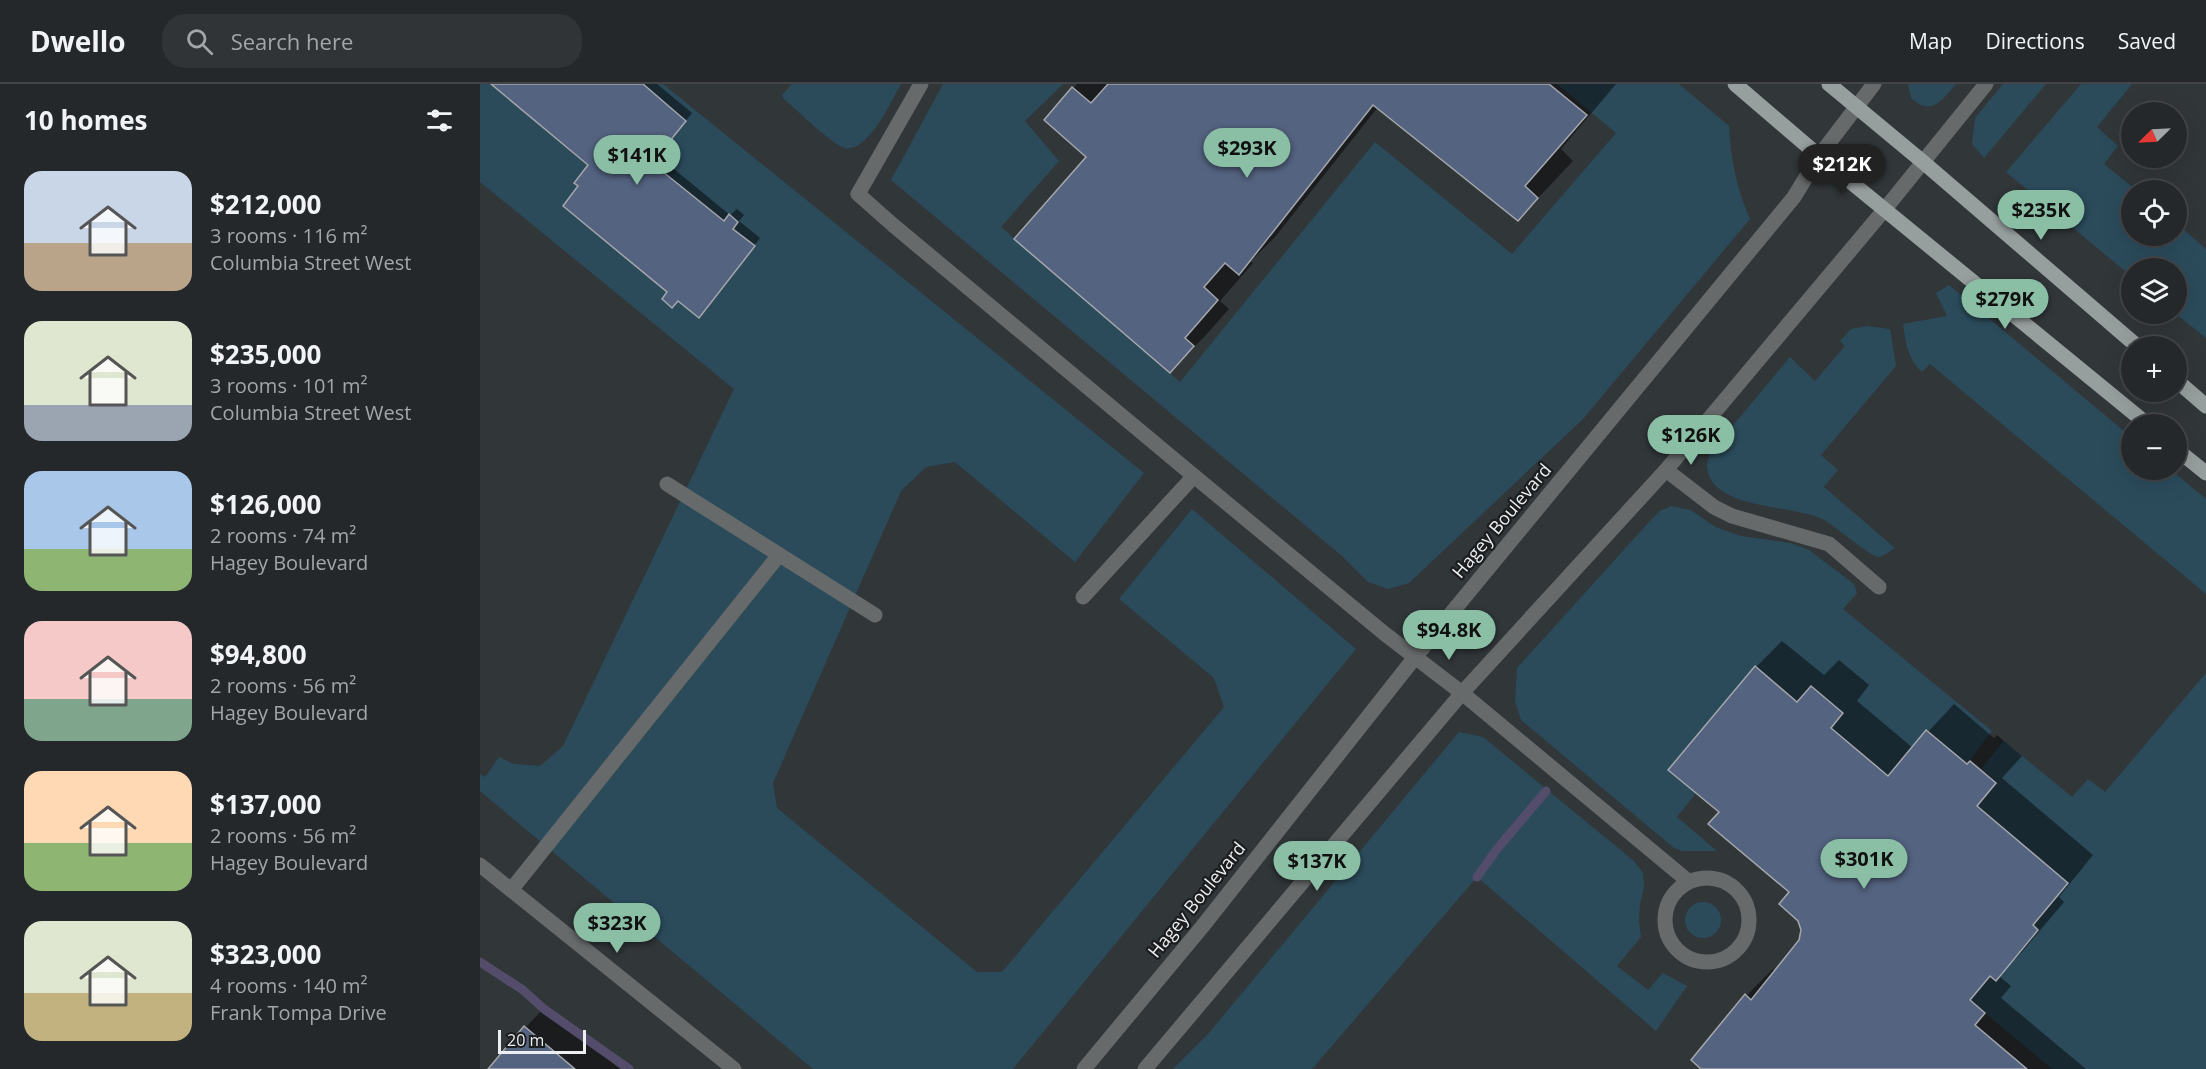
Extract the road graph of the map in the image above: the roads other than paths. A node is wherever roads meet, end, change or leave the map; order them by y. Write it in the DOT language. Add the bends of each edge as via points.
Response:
graph roads {
  1 [pos="921,84"];
  2 [pos="1735,84"];
  3 [pos="1828,84"];
  4 [pos="1874,84"];
  5 [pos="1986,84"];
  6 [pos="1855,107"];
  7 [pos="1819,156"];
  8 [pos="1923,162"];
  9 [pos="1885,209"];
  10 [pos="2126,336"];
  11 [pos="2187,390"];
  12 [pos="2206,406"];
  13 [pos="2135,414"];
  14 [pos="2187,458"];
  15 [pos="1666,470"];
  16 [pos="2206,473"];
  17 [pos="1194,476"];
  18 [pos="667,484"];
  19 [pos="779,555"];
  20 [pos="1879,586"];
  21 [pos="1083,597"];
  22 [pos="875,615"];
  23 [pos="1416,656"];
  24 [pos="1462,693"];
  25 [pos="480,865"];
  26 [pos="1688,881"];
  27 [pos="511,890"];
  28 [pos="734,1069"];
  29 [pos="1084,1069"];
  30 [pos="1145,1069"];
  1 -- 17 [label="street" via="858,194"];
  2 -- 7 [label="main road"];
  3 -- 6 [label="main road"];
  4 -- 6 [label="street, Hagey Boulevard"];
  5 -- 8 [label="street"];
  6 -- 7 [label="street, Hagey Boulevard"];
  6 -- 8 [label="main road"];
  7 -- 9 [label="main road"];
  7 -- 23 [label="street, Hagey Boulevard" via="1794,197"];
  8 -- 9 [label="street"];
  8 -- 10 [label="main road"];
  9 -- 13 [label="main road"];
  9 -- 15 [label="street"];
  11 -- 12 [label="main road"];
  14 -- 16 [label="main road"];
  15 -- 20 [label="street" via="1732,516 1829,544"];
  15 -- 24 [label="street"];
  17 -- 21 [label="street"];
  17 -- 23 [label="street"];
  18 -- 19 [label="street"];
  19 -- 22 [label="street"];
  19 -- 27 [label="street"];
  23 -- 24 [label="street"];
  23 -- 29 [label="street, Hagey Boulevard"];
  24 -- 26 [label="street"];
  24 -- 30 [label="street"];
  25 -- 27 [label="street"];
  26 -- 26 [label="street" via="1677,889 1664,914 1670,941 1690,960 1724,960 1734,953 1748,932 1747,906 1729,884 1716,879"];
  27 -- 28 [label="street"];
}
